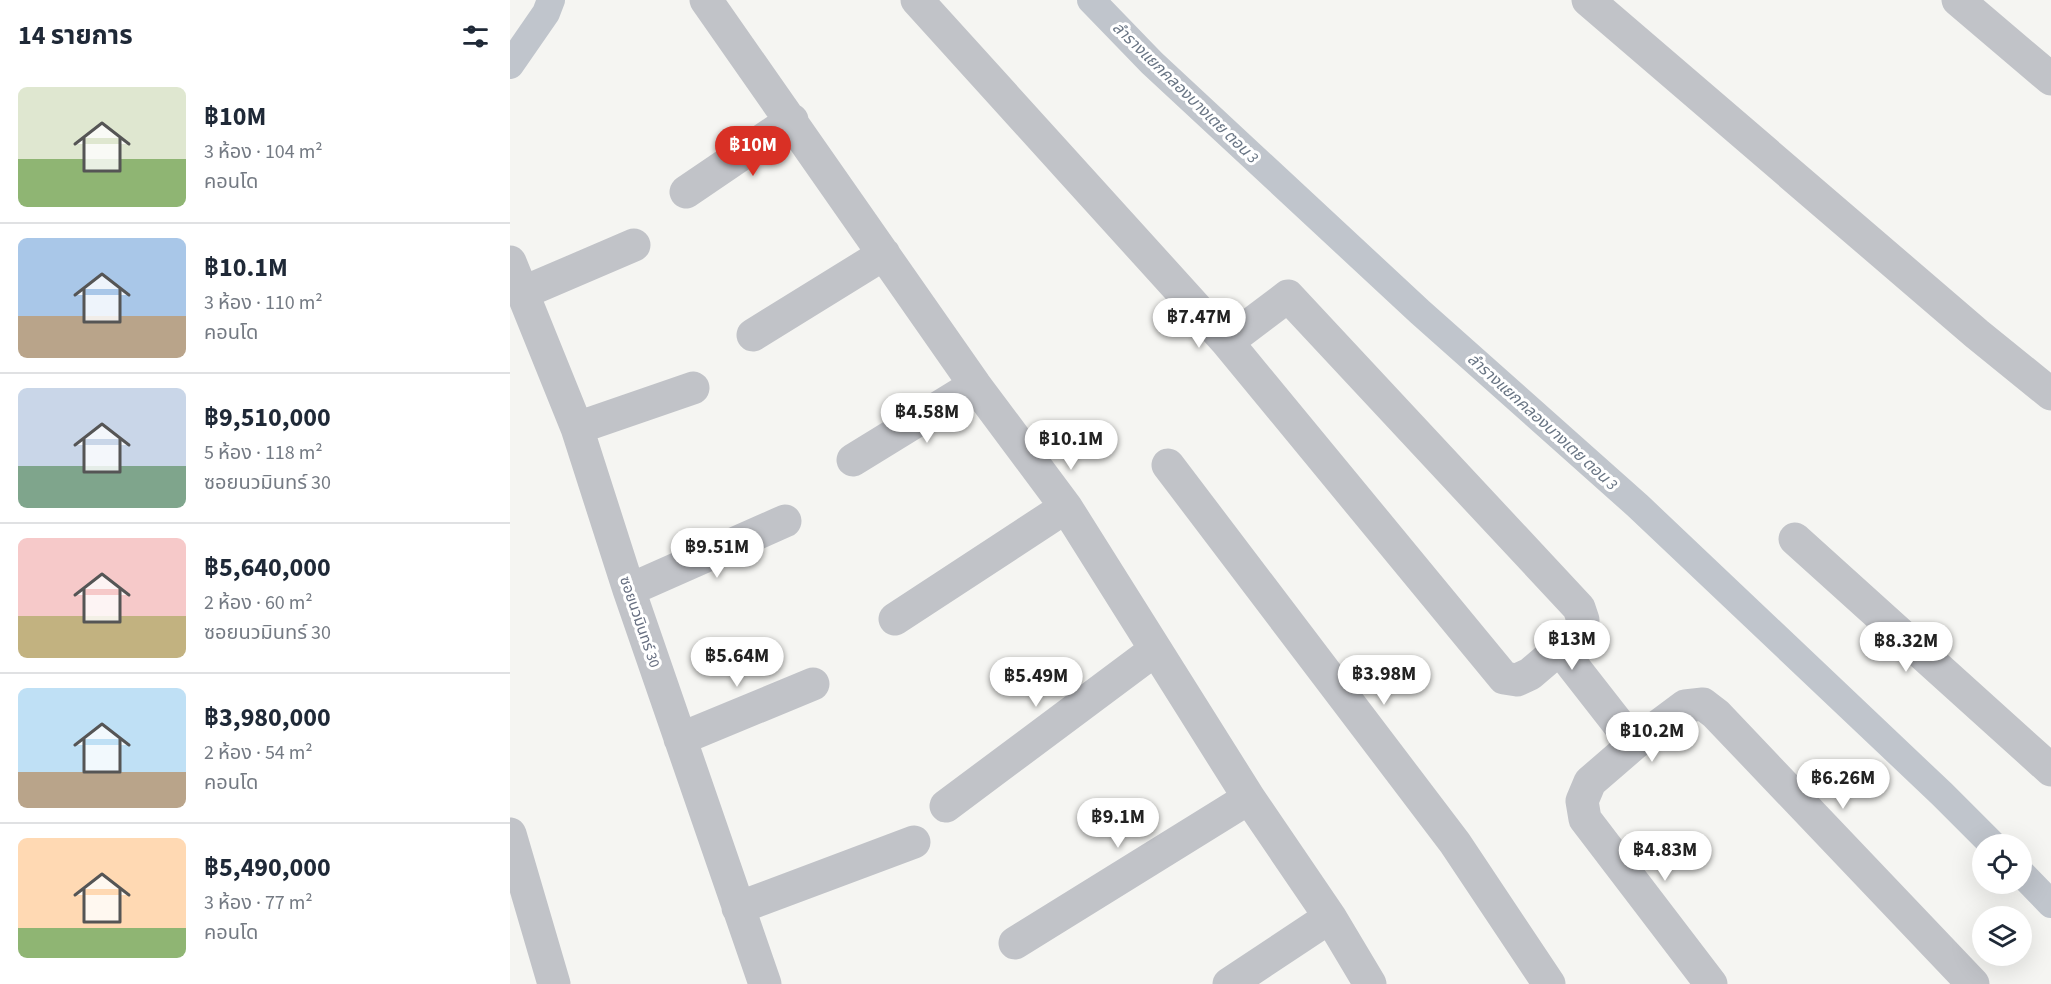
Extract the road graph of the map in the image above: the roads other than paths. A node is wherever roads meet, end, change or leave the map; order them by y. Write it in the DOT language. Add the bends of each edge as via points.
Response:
graph roads {
  1 [pos="706,0"];
  2 [pos="917,0"];
  3 [pos="1588,0"];
  4 [pos="1958,0"];
  5 [pos="2051,79"];
  6 [pos="792,120"];
  7 [pos="686,192"];
  8 [pos="634,245"];
  9 [pos="884,254"];
  10 [pos="510,262"];
  11 [pos="522,293"];
  12 [pos="753,335"];
  13 [pos="1227,342"];
  14 [pos="975,385"];
  15 [pos="693,388"];
  16 [pos="2051,394"];
  17 [pos="577,428"];
  18 [pos="853,460"];
  19 [pos="1168,465"];
  20 [pos="1066,507"];
  21 [pos="785,521"];
  22 [pos="1795,539"];
  23 [pos="629,590"];
  24 [pos="895,619"];
  25 [pos="1559,648"];
  26 [pos="1155,650"];
  27 [pos="813,684"];
  28 [pos="680,739"];
  29 [pos="1634,744"];
  30 [pos="2051,770"];
  31 [pos="1249,798"];
  32 [pos="946,806"];
  33 [pos="510,834"];
  34 [pos="914,842"];
  35 [pos="738,908"];
  36 [pos="1330,917"];
  37 [pos="1015,943"];
  38 [pos="554,984"];
  39 [pos="765,984"];
  40 [pos="1229,984"];
  41 [pos="1371,984"];
  42 [pos="1549,984"];
  43 [pos="1711,984"];
  44 [pos="1973,984"];
  1 -- 6 [label="street"];
  2 -- 13 [label="street"];
  3 -- 16 [label="street"];
  4 -- 5 [label="street"];
  6 -- 7 [label="street"];
  6 -- 9 [label="street"];
  8 -- 11 [label="street"];
  9 -- 12 [label="street"];
  9 -- 14 [label="street"];
  10 -- 11 [label="street, ซอยนวมินทร์ 30"];
  11 -- 17 [label="street, ซอยนวมินทร์ 30"];
  13 -- 25 [label="street" via="1503,678 1517,680 1530,674"];
  13 -- 25 [label="street" via="1288,296 1579,608 1582,620 1578,633"];
  14 -- 18 [label="street"];
  14 -- 20 [label="street"];
  15 -- 17 [label="street"];
  17 -- 23 [label="street, ซอยนวมินทร์ 30"];
  19 -- 42 [label="street" via="1455,843"];
  20 -- 24 [label="street"];
  20 -- 26 [label="street"];
  21 -- 23 [label="street"];
  22 -- 30 [label="street"];
  23 -- 28 [label="street, ซอยนวมินทร์ 30"];
  25 -- 29 [label="street"];
  26 -- 31 [label="street"];
  26 -- 32 [label="street"];
  27 -- 28 [label="street"];
  28 -- 35 [label="street, ซอยนวมินทร์ 30"];
  29 -- 43 [label="street" via="1590,782 1582,801 1585,819"];
  29 -- 44 [label="street" via="1685,706 1703,704"];
  31 -- 36 [label="street"];
  31 -- 37 [label="street"];
  33 -- 38 [label="street"];
  34 -- 35 [label="street"];
  35 -- 39 [label="street, ซอยนวมินทร์ 30"];
  36 -- 40 [label="street"];
  36 -- 41 [label="street"];
}
